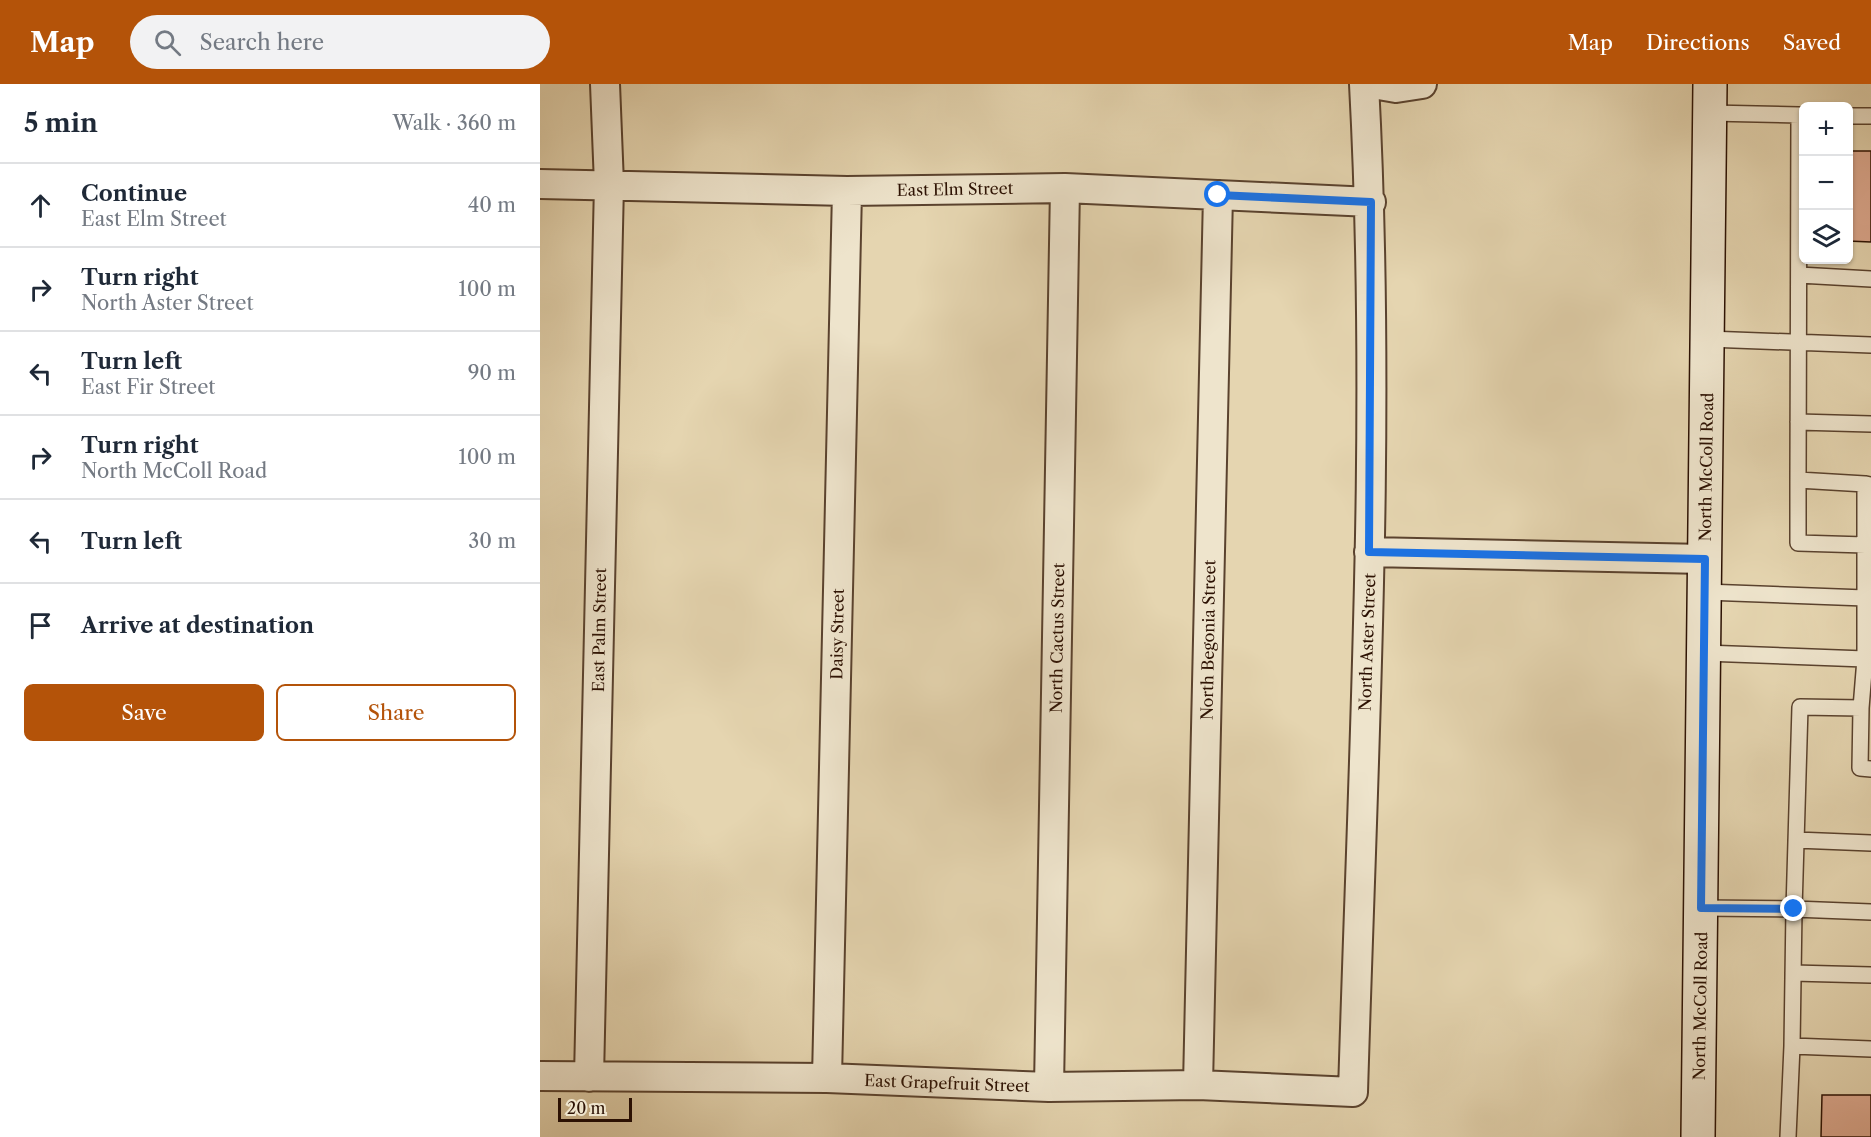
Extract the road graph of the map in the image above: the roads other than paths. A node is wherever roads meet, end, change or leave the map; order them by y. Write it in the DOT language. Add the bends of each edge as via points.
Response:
graph roads {
  1 [pos="605,84"];
  2 [pos="1364,84"];
  3 [pos="1373,84"];
  4 [pos="1422,84"];
  5 [pos="1710,99"];
  6 [pos="1799,115"];
  7 [pos="1853,116"];
  8 [pos="1871,116"];
  9 [pos="1800,156"];
  10 [pos="540,184"];
  11 [pos="609,184"];
  12 [pos="1065,188"];
  13 [pos="847,190"];
  14 [pos="1218,195"];
  15 [pos="1371,202"];
  16 [pos="1799,275"];
  17 [pos="1871,279"];
  18 [pos="1708,339"];
  19 [pos="1798,343"];
  20 [pos="1871,345"];
  21 [pos="1798,422"];
  22 [pos="1871,424"];
  23 [pos="1798,480"];
  24 [pos="1868,485"];
  25 [pos="1865,545"];
  26 [pos="1369,552"];
  27 [pos="1705,559"];
  28 [pos="1705,592"];
  29 [pos="1865,598"];
  30 [pos="1704,652"];
  31 [pos="1865,659"];
  32 [pos="1861,708"];
  33 [pos="1871,769"];
  34 [pos="1796,840"];
  35 [pos="1871,843"];
  36 [pos="1701,908"];
  37 [pos="1794,909"];
  38 [pos="1871,912"];
  39 [pos="1793,973"];
  40 [pos="1871,975"];
  41 [pos="1792,1047"];
  42 [pos="1871,1049"];
  43 [pos="540,1076"];
  44 [pos="589,1077"];
  45 [pos="827,1078"];
  46 [pos="1198,1085"];
  47 [pos="1049,1087"];
  48 [pos="1353,1092"];
  49 [pos="1698,1137"];
  50 [pos="1788,1137"];
  1 -- 11 [label="street, East Palm Street"];
  2 -- 15 [label="street, North Aster Street"];
  3 -- 4 [label="street" via="1396,88"];
  5 -- 6 [label="lane"];
  5 -- 18 [label="main road, North McColl Road"];
  7 -- 8 [label="lane"];
  9 -- 16 [label="lane"];
  10 -- 11 [label="street, East Elm Street"];
  11 -- 13 [label="street, East Elm Street"];
  11 -- 44 [label="street, East Palm Street"];
  12 -- 13 [label="street, East Elm Street"];
  12 -- 14 [label="street, East Elm Street"];
  12 -- 47 [label="street, North Cactus Street"];
  13 -- 45 [label="street, Daisy Street"];
  14 -- 15 [label="street, East Elm Street"];
  14 -- 46 [label="street, North Begonia Street"];
  15 -- 26 [label="street, North Aster Street"];
  16 -- 17 [label="lane"];
  16 -- 19 [label="lane"];
  18 -- 19 [label="lane"];
  18 -- 27 [label="main road, North McColl Road"];
  19 -- 20 [label="lane"];
  19 -- 21 [label="lane"];
  21 -- 22 [label="lane"];
  21 -- 23 [label="lane"];
  23 -- 24 [label="lane"];
  23 -- 25 [label="lane" via="1798,543"];
  24 -- 25 [label="lane"];
  25 -- 29 [label="lane"];
  26 -- 27 [label="street"];
  26 -- 48 [label="street, North Aster Street"];
  27 -- 28 [label="main road, North McColl Road"];
  28 -- 29 [label="lane"];
  28 -- 30 [label="main road, North McColl Road"];
  29 -- 31 [label="lane"];
  30 -- 31 [label="lane"];
  30 -- 36 [label="main road, North McColl Road"];
  31 -- 32 [label="lane"];
  32 -- 33 [label="lane" via="1860,768"];
  32 -- 34 [label="lane" via="1800,707"];
  34 -- 35 [label="lane"];
  34 -- 37 [label="lane"];
  36 -- 37 [label="lane"];
  36 -- 49 [label="main road, North McColl Road"];
  37 -- 38 [label="lane"];
  37 -- 39 [label="lane"];
  39 -- 40 [label="lane"];
  39 -- 41 [label="lane"];
  41 -- 42 [label="lane"];
  41 -- 50 [label="lane"];
  43 -- 44 [label="street, East Grapefruit Street"];
  44 -- 45 [label="street, East Grapefruit Street"];
  45 -- 47 [label="street, East Grapefruit Street"];
  46 -- 47 [label="street, East Grapefruit Street"];
  46 -- 48 [label="street, East Grapefruit Street"];
}
